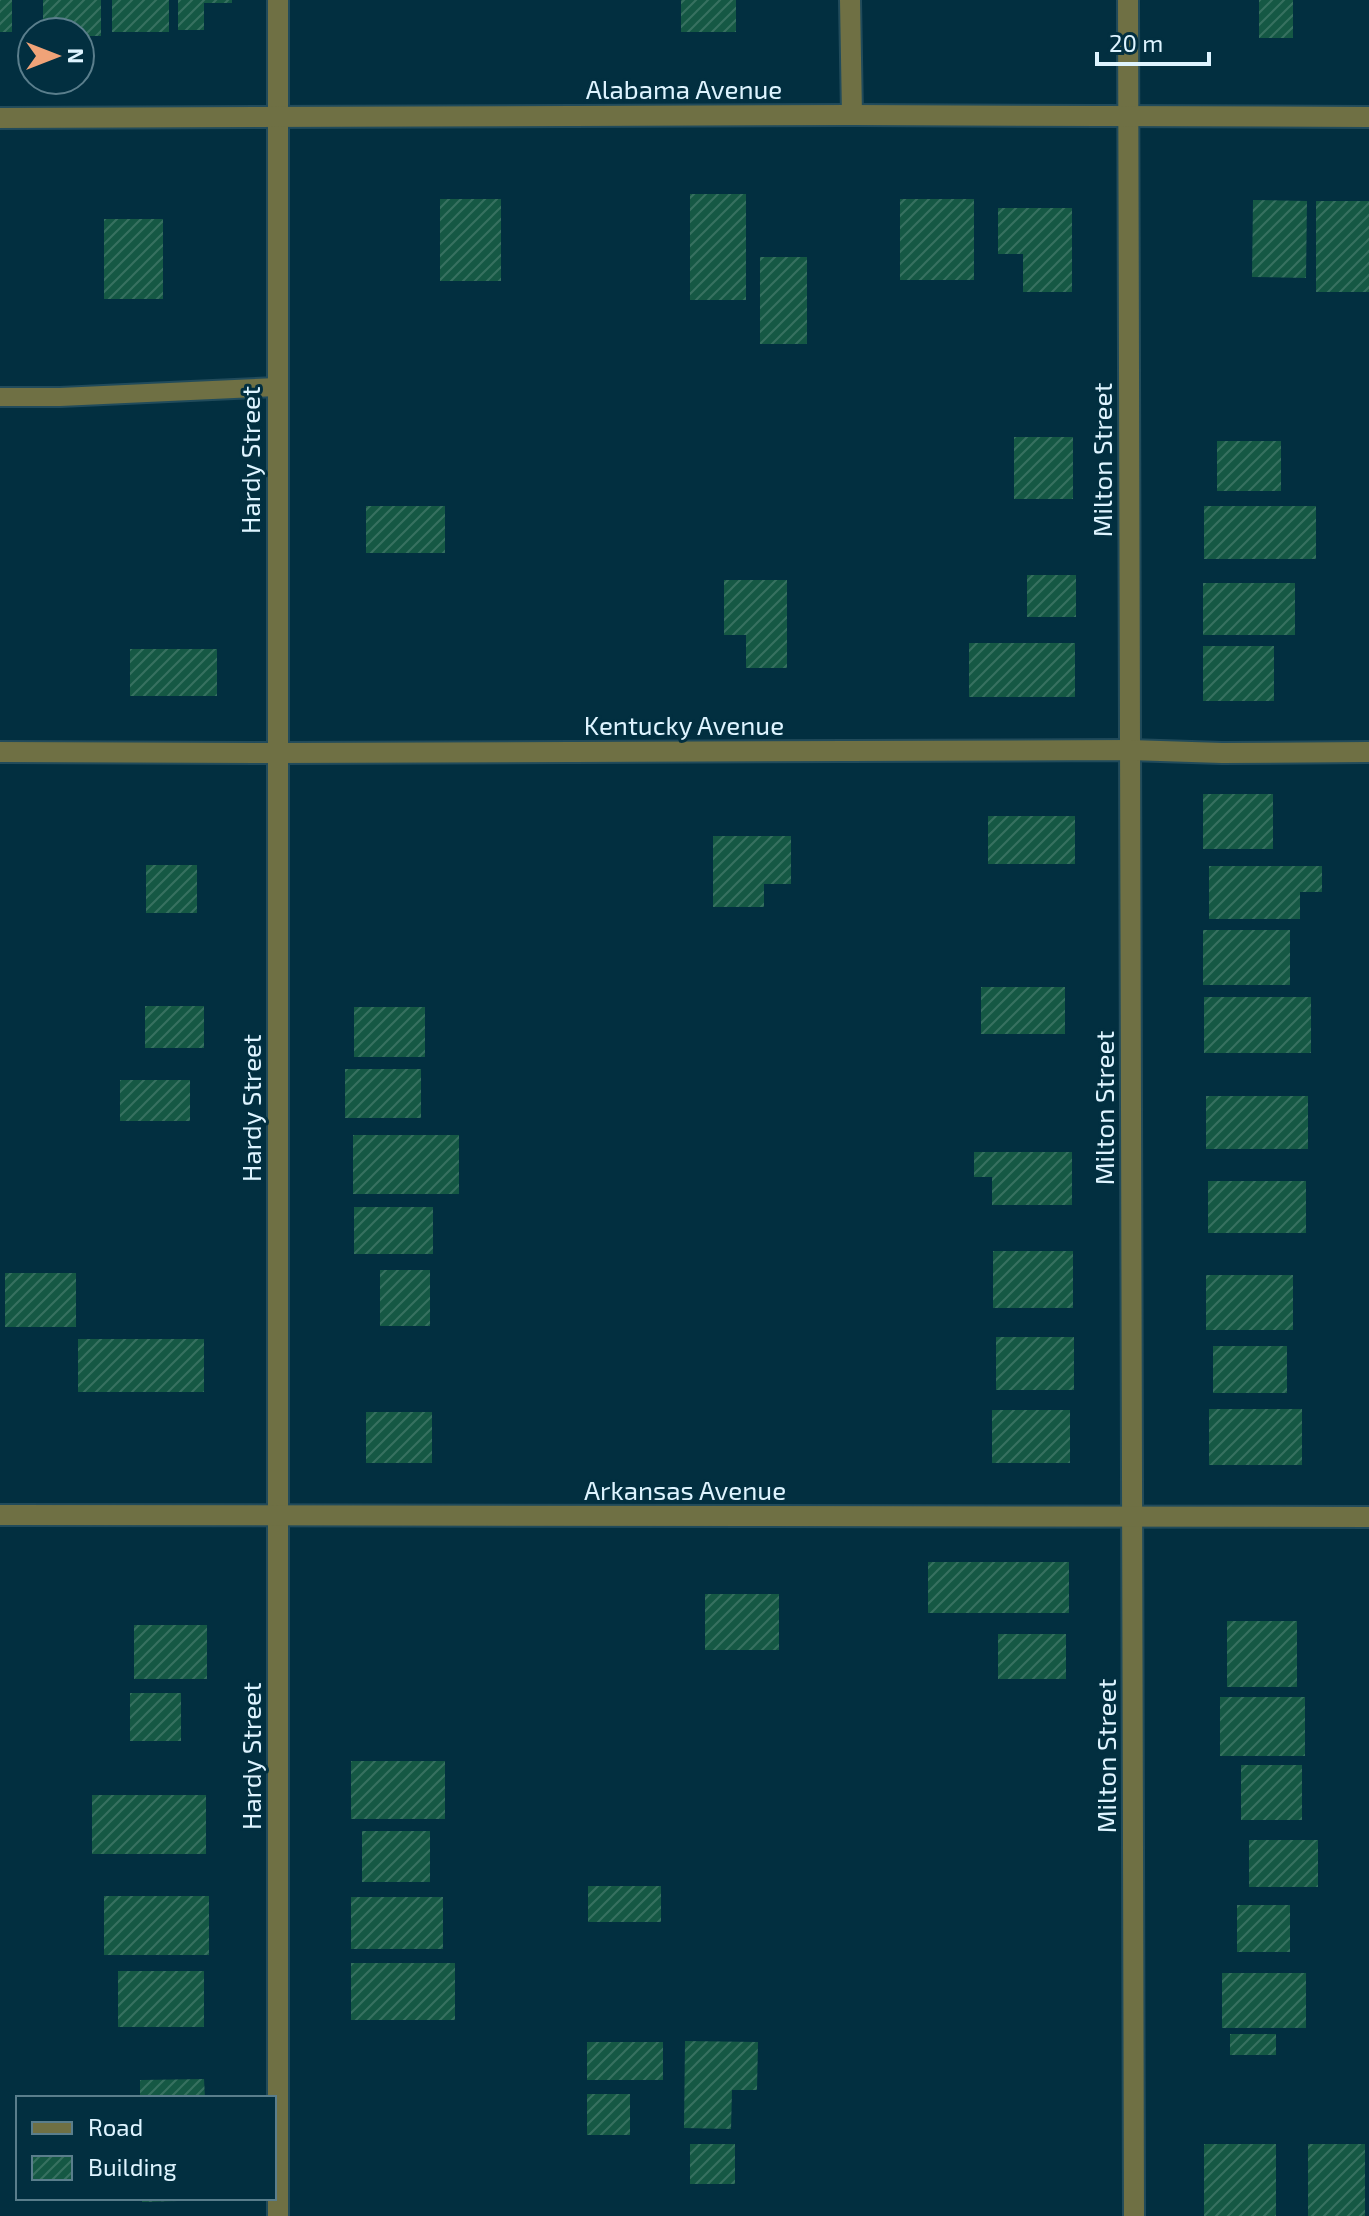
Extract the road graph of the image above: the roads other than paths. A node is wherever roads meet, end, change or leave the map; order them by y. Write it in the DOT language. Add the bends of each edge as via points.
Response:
graph roads {
  1 [pos="278,0"];
  2 [pos="850,0"];
  3 [pos="1128,0"];
  4 [pos="852,115"];
  5 [pos="277,117"];
  6 [pos="1369,117"];
  7 [pos="0,118"];
  8 [pos="1128,118"];
  9 [pos="277,387"];
  10 [pos="0,397"];
  11 [pos="1130,750"];
  12 [pos="0,752"];
  13 [pos="1369,752"];
  14 [pos="277,753"];
  15 [pos="0,1515"];
  16 [pos="278,1517"];
  17 [pos="1132,1517"];
  18 [pos="1369,1517"];
  19 [pos="278,2216"];
  20 [pos="1134,2216"];
  1 -- 5 [label="street, Hardy Street"];
  2 -- 4 [label="street"];
  3 -- 8 [label="street, Milton Street"];
  4 -- 5 [label="street, Alabama Avenue"];
  4 -- 8 [label="street, Alabama Avenue"];
  5 -- 7 [label="street, Alabama Avenue"];
  5 -- 9 [label="street, Hardy Street"];
  6 -- 8 [label="street, Alabama Avenue"];
  8 -- 11 [label="street, Milton Street"];
  9 -- 10 [label="lane"];
  9 -- 14 [label="street, Hardy Street"];
  11 -- 13 [label="street, Kentucky Avenue"];
  11 -- 14 [label="street, Kentucky Avenue"];
  11 -- 17 [label="street, Milton Street"];
  12 -- 14 [label="street, Kentucky Avenue"];
  14 -- 16 [label="street, Hardy Street"];
  15 -- 16 [label="street, Arkansas Avenue"];
  16 -- 17 [label="street, Arkansas Avenue"];
  16 -- 19 [label="street, Hardy Street"];
  17 -- 18 [label="street, Arkansas Avenue"];
  17 -- 20 [label="street, Milton Street"];
}
